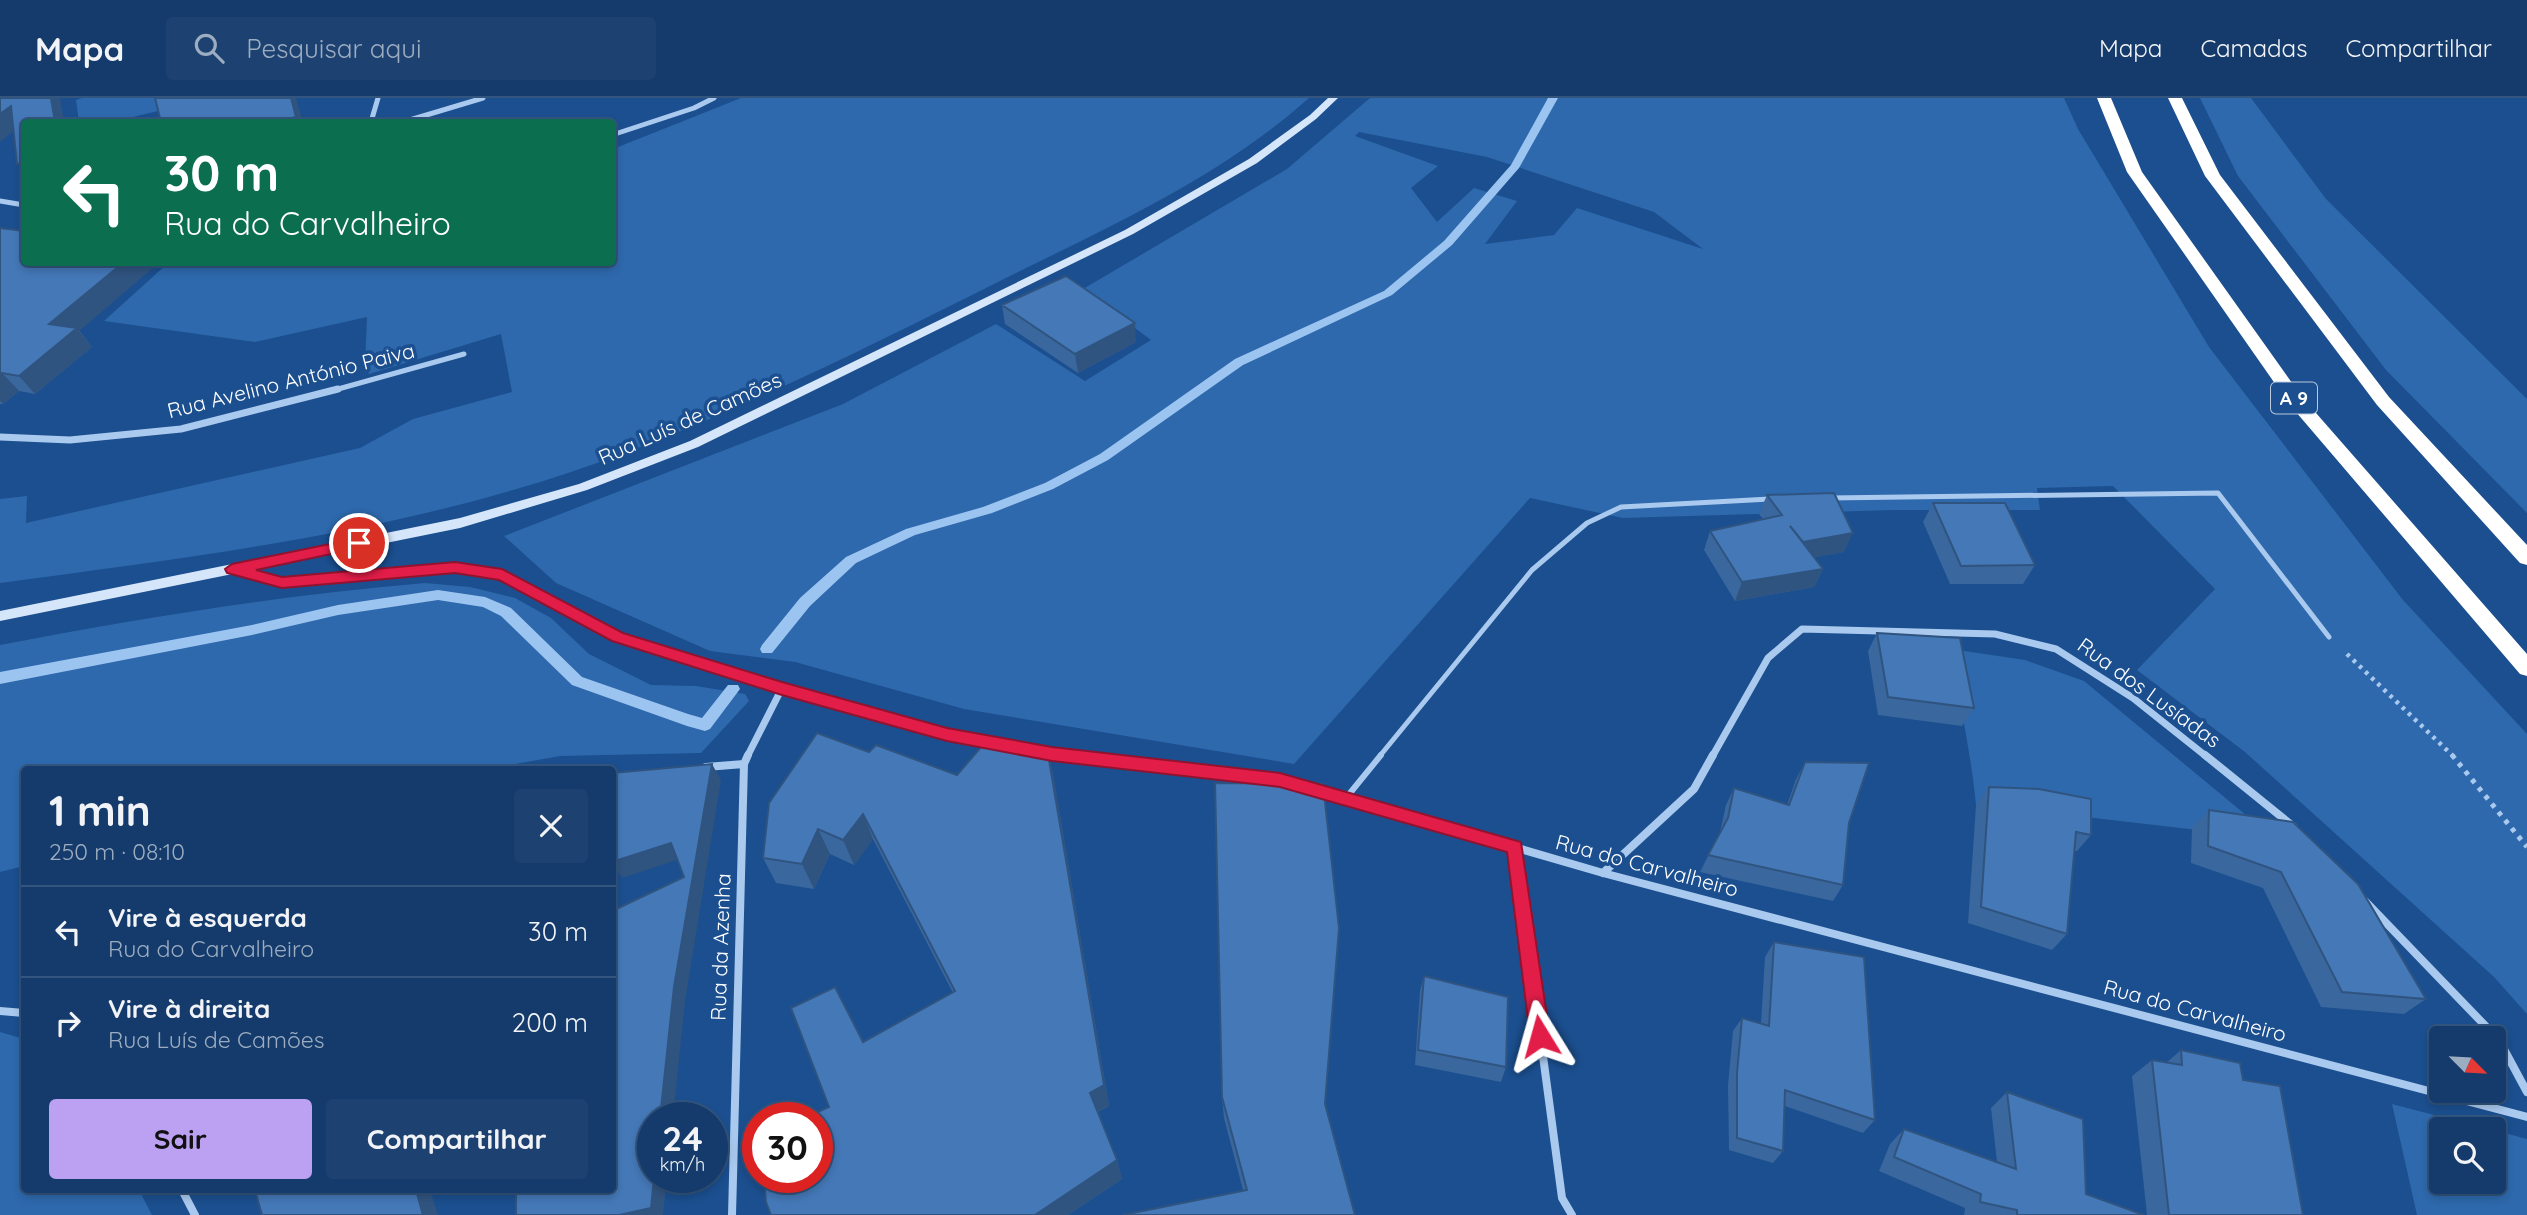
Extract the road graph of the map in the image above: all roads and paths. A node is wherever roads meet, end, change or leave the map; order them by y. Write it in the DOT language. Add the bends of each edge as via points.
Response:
graph roads {
  1 [pos="378,98"];
  2 [pos="482,98"];
  3 [pos="714,98"];
  4 [pos="1333,98"];
  5 [pos="2104,98"];
  6 [pos="2175,98"];
  7 [pos="372,119"];
  8 [pos="413,119"];
  9 [pos="616,134"];
  10 [pos="0,201"];
  11 [pos="21,204"];
  12 [pos="464,354"];
  13 [pos="0,437"];
  14 [pos="1818,498"];
  15 [pos="1777,499"];
  16 [pos="2527,558"];
  17 [pos="232,569"];
  18 [pos="0,616"];
  19 [pos="2329,637"];
  20 [pos="2527,668"];
  21 [pos="782,688"];
  22 [pos="744,764"];
  23 [pos="690,769"];
  24 [pos="1346,797"];
  25 [pos="2302,835"];
  26 [pos="1515,847"];
  27 [pos="2527,847"];
  28 [pos="1603,873"];
  29 [pos="2358,894"];
  30 [pos="0,1011"];
  31 [pos="21,1013"];
  32 [pos="2527,1092"];
  33 [pos="2527,1117"];
  34 [pos="184,1193"];
  35 [pos="195,1215"];
  36 [pos="732,1215"];
  37 [pos="1572,1215"];
  1 -- 7 [label="street"];
  2 -- 8 [label="street"];
  3 -- 9 [label="street"];
  4 -- 17 [label="main road, Rua Luís de Camões" via="1253,160 1129,232 694,444 583,487 460,523"];
  5 -- 20 [label="highway, A 9" via="2135,172 2296,401"];
  6 -- 16 [label="highway" via="2213,176 2383,401"];
  10 -- 11 [label="street"];
  12 -- 13 [label="street, Rua Avelino António Paiva" via="181,429 70,440"];
  14 -- 19 [label="lane" via="2218,493"];
  15 -- 24 [label="lane" via="1621,507 1587,523 1532,570"];
  17 -- 18 [label="main road, Rua Luís de Camões"];
  17 -- 21 [label="street, Rua do Carvalheiro" via="282,583 455,568 502,575 617,637"];
  19 -- 27 [label="path" via="2448,750"];
  21 -- 22 [label="street, Rua da Azenha"];
  21 -- 24 [label="street, Rua do Carvalheiro" via="947,735 1052,754 1280,780"];
  22 -- 23 [label="street"];
  22 -- 36 [label="street, Rua da Azenha"];
  24 -- 26 [label="street, Rua do Carvalheiro"];
  25 -- 28 [label="street, Rua dos Lusíadas" via="2133,698 2056,649 1995,634 1802,629 1768,658 1694,789"];
  26 -- 28 [label="street, Rua do Carvalheiro"];
  26 -- 37 [label="street" via="1562,1198"];
  28 -- 33 [label="street, Rua do Carvalheiro"];
  29 -- 32 [label="street" via="2499,1040"];
  30 -- 31 [label="street"];
  34 -- 35 [label="street"];
}
